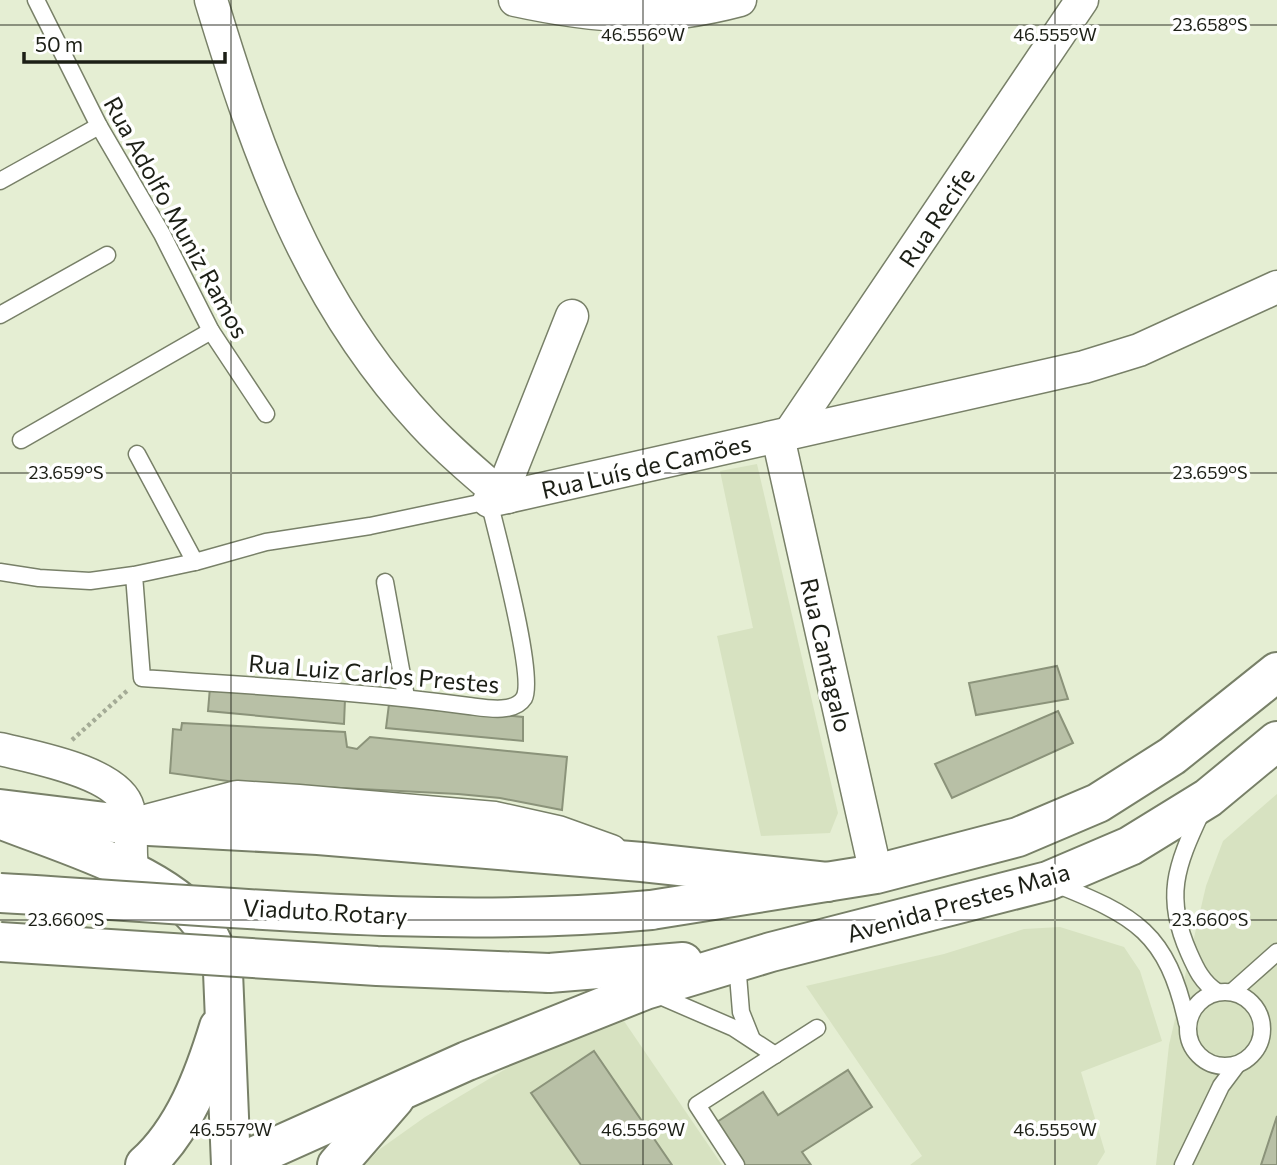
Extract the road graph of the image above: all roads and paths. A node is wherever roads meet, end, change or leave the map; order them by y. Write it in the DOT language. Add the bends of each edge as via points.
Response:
graph roads {
  1 [pos="36,0"];
  2 [pos="211,0"];
  3 [pos="515,0"];
  4 [pos="740,0"];
  5 [pos="1082,0"];
  6 [pos="99,126"];
  7 [pos="0,181"];
  8 [pos="107,255"];
  9 [pos="1277,288"];
  10 [pos="0,315"];
  11 [pos="572,316"];
  12 [pos="211,331"];
  13 [pos="265,414"];
  14 [pos="784,435"];
  15 [pos="21,440"];
  16 [pos="136,454"];
  17 [pos="499,498"];
  18 [pos="195,562"];
  19 [pos="1,574"];
  20 [pos="134,575"];
  21 [pos="385,582"];
  22 [pos="1277,672"];
  23 [pos="142,678"];
  24 [pos="407,697"];
  25 [pos="1277,741"];
  26 [pos="0,749"];
  27 [pos="69,768"];
  28 [pos="1208,798"];
  29 [pos="0,809"];
  30 [pos="0,820"];
  31 [pos="130,825"];
  32 [pos="133,872"];
  33 [pos="876,874"];
  34 [pos="1048,881"];
  35 [pos="827,882"];
  36 [pos="0,893"];
  37 [pos="651,910"];
  38 [pos="0,942"];
  39 [pos="1277,953"];
  40 [pos="754,958"];
  41 [pos="645,990"];
  42 [pos="1224,992"];
  43 [pos="226,1005"];
  44 [pos="1277,1021"];
  45 [pos="1187,1023"];
  46 [pos="817,1028"];
  47 [pos="1262,1036"];
  48 [pos="751,1037"];
  49 [pos="775,1055"];
  50 [pos="1236,1066"];
  51 [pos="401,1090"];
  52 [pos="145,1165"];
  53 [pos="233,1165"];
  54 [pos="337,1165"];
  55 [pos="736,1165"];
  56 [pos="1183,1165"];
  1 -- 6 [label="lane, Rua Adolfo Muniz Ramos"];
  2 -- 17 [label="street" via="265,168 316,275 352,334 422,423"];
  3 -- 4 [label="street" via="576,13 620,16 701,10"];
  5 -- 14 [label="street, Rua Recife"];
  6 -- 7 [label="lane"];
  6 -- 12 [label="lane, Rua Adolfo Muniz Ramos" via="162,234"];
  8 -- 10 [label="lane"];
  9 -- 14 [label="street, Rua Luís de Camões" via="1139,350 1084,367"];
  11 -- 17 [label="street"];
  12 -- 13 [label="lane, Rua Adolfo Muniz Ramos"];
  12 -- 15 [label="lane"];
  14 -- 17 [label="street, Rua Luís de Camões"];
  14 -- 33 [label="street, Rua Cantagalo"];
  16 -- 18 [label="lane"];
  17 -- 18 [label="lane, Rua Luís de Camões" via="370,526 266,542"];
  17 -- 24 [label="lane, Rua Luiz Carlos Prestes" via="526,673 523,700 492,709"];
  18 -- 20 [label="lane, Rua Luís de Camões"];
  19 -- 20 [label="lane, Rua Luís de Camões" via="90,581"];
  20 -- 23 [label="lane"];
  21 -- 24 [label="lane"];
  22 -- 33 [label="main road, Avenida Prestes Maia" via="1172,755 1098,803 1018,836"];
  23 -- 24 [label="lane, Rua Luiz Carlos Prestes"];
  23 -- 27 [label="path" via="73,738"];
  25 -- 28 [label="main road, Avenida Prestes Maia"];
  26 -- 27 [label="street"];
  27 -- 31 [label="street" via="116,789 127,803"];
  28 -- 34 [label="main road, Avenida Prestes Maia" via="1130,846"];
  28 -- 42 [label="lane" via="1182,857 1173,893 1178,928 1198,973"];
  29 -- 31 [label="main road"];
  30 -- 32 [label="main road"];
  31 -- 32 [label="street"];
  31 -- 35 [label="main road" via="318,835"];
  32 -- 43 [label="main road" via="199,920 214,944 223,972"];
  33 -- 35 [label="main road, Avenida Prestes Maia"];
  34 -- 40 [label="main road, Avenida Prestes Maia"];
  34 -- 45 [label="lane" via="1102,902 1135,922 1157,943 1170,962"];
  35 -- 37 [label="main road, Avenida Prestes Maia"];
  36 -- 37 [label="main road, Viaduto Rotary, bridge" via="475,919"];
  38 -- 40 [label="main road, Viaduto Rotary, bridge" via="549,972"];
  39 -- 42 [label="lane"];
  40 -- 41 [label="main road"];
  40 -- 48 [label="lane" via="741,1012"];
  41 -- 48 [label="lane"];
  41 -- 51 [label="main road"];
  42 -- 45 [label="lane" via="1203,998"];
  42 -- 47 [label="lane" via="1245,997 1256,1007"];
  43 -- 52 [label="main road" via="191,1101"];
  43 -- 53 [label="main road"];
  44 -- 47 [label="lane"];
  45 -- 50 [label="lane" via="1191,1044 1205,1061"];
  46 -- 49 [label="lane"];
  47 -- 50 [label="lane" via="1257,1049"];
  48 -- 49 [label="lane"];
  49 -- 55 [label="lane" via="697,1105"];
  50 -- 56 [label="lane" via="1221,1086"];
  51 -- 53 [label="main road"];
  51 -- 54 [label="main road"];
}
